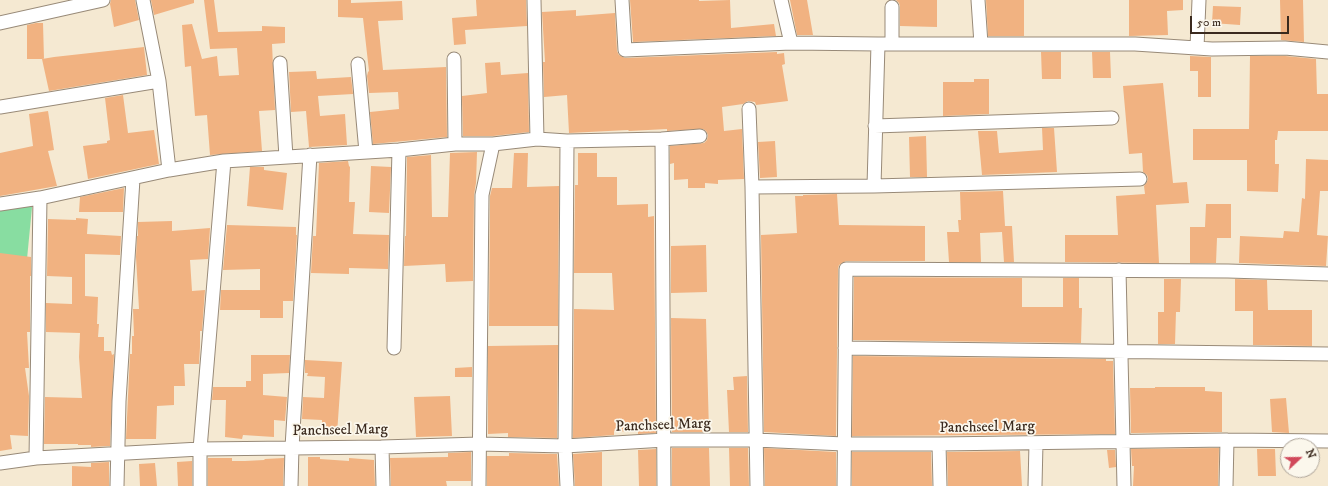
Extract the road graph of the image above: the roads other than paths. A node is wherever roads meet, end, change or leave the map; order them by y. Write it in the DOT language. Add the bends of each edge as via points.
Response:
graph roads {
  1 [pos="103,0"];
  2 [pos="143,0"];
  3 [pos="534,0"];
  4 [pos="622,0"];
  5 [pos="781,0"];
  6 [pos="978,0"];
  7 [pos="1199,0"];
  8 [pos="892,7"];
  9 [pos="0,23"];
  10 [pos="791,43"];
  11 [pos="878,44"];
  12 [pos="892,44"];
  13 [pos="981,44"];
  14 [pos="1197,48"];
  15 [pos="1328,52"];
  16 [pos="454,59"];
  17 [pos="280,63"];
  18 [pos="358,64"];
  19 [pos="159,81"];
  20 [pos="0,107"];
  21 [pos="749,109"];
  22 [pos="1112,118"];
  23 [pos="875,126"];
  24 [pos="700,136"];
  25 [pos="538,139"];
  26 [pos="662,139"];
  27 [pos="567,141"];
  28 [pos="455,144"];
  29 [pos="493,144"];
  30 [pos="400,150"];
  31 [pos="366,152"];
  32 [pos="310,155"];
  33 [pos="286,157"];
  34 [pos="224,161"];
  35 [pos="169,170"];
  36 [pos="133,179"];
  37 [pos="1140,179"];
  38 [pos="874,186"];
  39 [pos="752,187"];
  40 [pos="40,198"];
  41 [pos="0,204"];
  42 [pos="1119,270"];
  43 [pos="1328,274"];
  44 [pos="394,348"];
  45 [pos="845,348"];
  46 [pos="1121,351"];
  47 [pos="1328,354"];
  48 [pos="665,440"];
  49 [pos="756,440"];
  50 [pos="1227,440"];
  51 [pos="1123,442"];
  52 [pos="1328,442"];
  53 [pos="1036,443"];
  54 [pos="479,444"];
  55 [pos="844,444"];
  56 [pos="940,444"];
  57 [pos="566,446"];
  58 [pos="382,447"];
  59 [pos="292,448"];
  60 [pos="200,449"];
  61 [pos="119,453"];
  62 [pos="36,458"];
  63 [pos="0,463"];
  64 [pos="117,486"];
  65 [pos="200,486"];
  66 [pos="291,486"];
  67 [pos="383,486"];
  68 [pos="479,486"];
  69 [pos="567,486"];
  70 [pos="664,486"];
  71 [pos="757,486"];
  72 [pos="844,486"];
  73 [pos="940,486"];
  74 [pos="1035,486"];
  75 [pos="1124,486"];
  76 [pos="1226,486"];
  1 -- 9 [label="street"];
  2 -- 19 [label="street"];
  3 -- 25 [label="street"];
  4 -- 10 [label="street" via="625,50"];
  5 -- 10 [label="street"];
  6 -- 13 [label="street"];
  7 -- 14 [label="street"];
  8 -- 12 [label="street"];
  10 -- 11 [label="street"];
  11 -- 12 [label="street"];
  11 -- 23 [label="street"];
  12 -- 13 [label="street"];
  13 -- 14 [label="street" via="1135,44"];
  14 -- 15 [label="street" via="1285,48"];
  16 -- 28 [label="street"];
  17 -- 33 [label="street"];
  18 -- 31 [label="street"];
  19 -- 20 [label="street"];
  19 -- 35 [label="street"];
  21 -- 39 [label="street"];
  22 -- 23 [label="street"];
  23 -- 38 [label="street"];
  24 -- 26 [label="street"];
  25 -- 27 [label="street"];
  25 -- 29 [label="street"];
  26 -- 27 [label="street"];
  26 -- 48 [label="street"];
  27 -- 57 [label="street"];
  28 -- 29 [label="street"];
  28 -- 30 [label="street"];
  29 -- 54 [label="street" via="482,194"];
  30 -- 31 [label="street"];
  30 -- 44 [label="street"];
  31 -- 32 [label="street"];
  32 -- 33 [label="street"];
  32 -- 59 [label="street"];
  33 -- 34 [label="street"];
  34 -- 35 [label="street"];
  34 -- 60 [label="street"];
  35 -- 36 [label="street"];
  36 -- 40 [label="street"];
  36 -- 61 [label="street" via="119,401"];
  37 -- 38 [label="street"];
  38 -- 39 [label="street"];
  39 -- 49 [label="street"];
  40 -- 41 [label="street"];
  40 -- 62 [label="street"];
  42 -- 43 [label="street"];
  42 -- 45 [label="street" via="846,269"];
  42 -- 46 [label="street"];
  45 -- 46 [label="street"];
  45 -- 55 [label="street"];
  46 -- 47 [label="street"];
  46 -- 51 [label="street"];
  48 -- 49 [label="street, Panchseel Marg"];
  48 -- 57 [label="street, Panchseel Marg"];
  48 -- 70 [label="street"];
  49 -- 55 [label="street, Panchseel Marg"];
  49 -- 71 [label="street"];
  50 -- 51 [label="street, Panchseel Marg"];
  50 -- 52 [label="street, Panchseel Marg"];
  50 -- 76 [label="street"];
  51 -- 53 [label="street, Panchseel Marg"];
  51 -- 75 [label="street"];
  53 -- 56 [label="street, Panchseel Marg"];
  53 -- 74 [label="street"];
  54 -- 57 [label="street, Panchseel Marg"];
  54 -- 58 [label="street, Panchseel Marg"];
  54 -- 68 [label="street"];
  55 -- 56 [label="street, Panchseel Marg"];
  55 -- 72 [label="street"];
  56 -- 73 [label="street"];
  57 -- 69 [label="street"];
  58 -- 59 [label="street, Panchseel Marg"];
  58 -- 67 [label="street"];
  59 -- 60 [label="street, Panchseel Marg"];
  59 -- 66 [label="street"];
  60 -- 61 [label="street, Panchseel Marg"];
  60 -- 65 [label="street"];
  61 -- 62 [label="street, Panchseel Marg"];
  61 -- 64 [label="street"];
  62 -- 63 [label="street, Panchseel Marg"];
}
